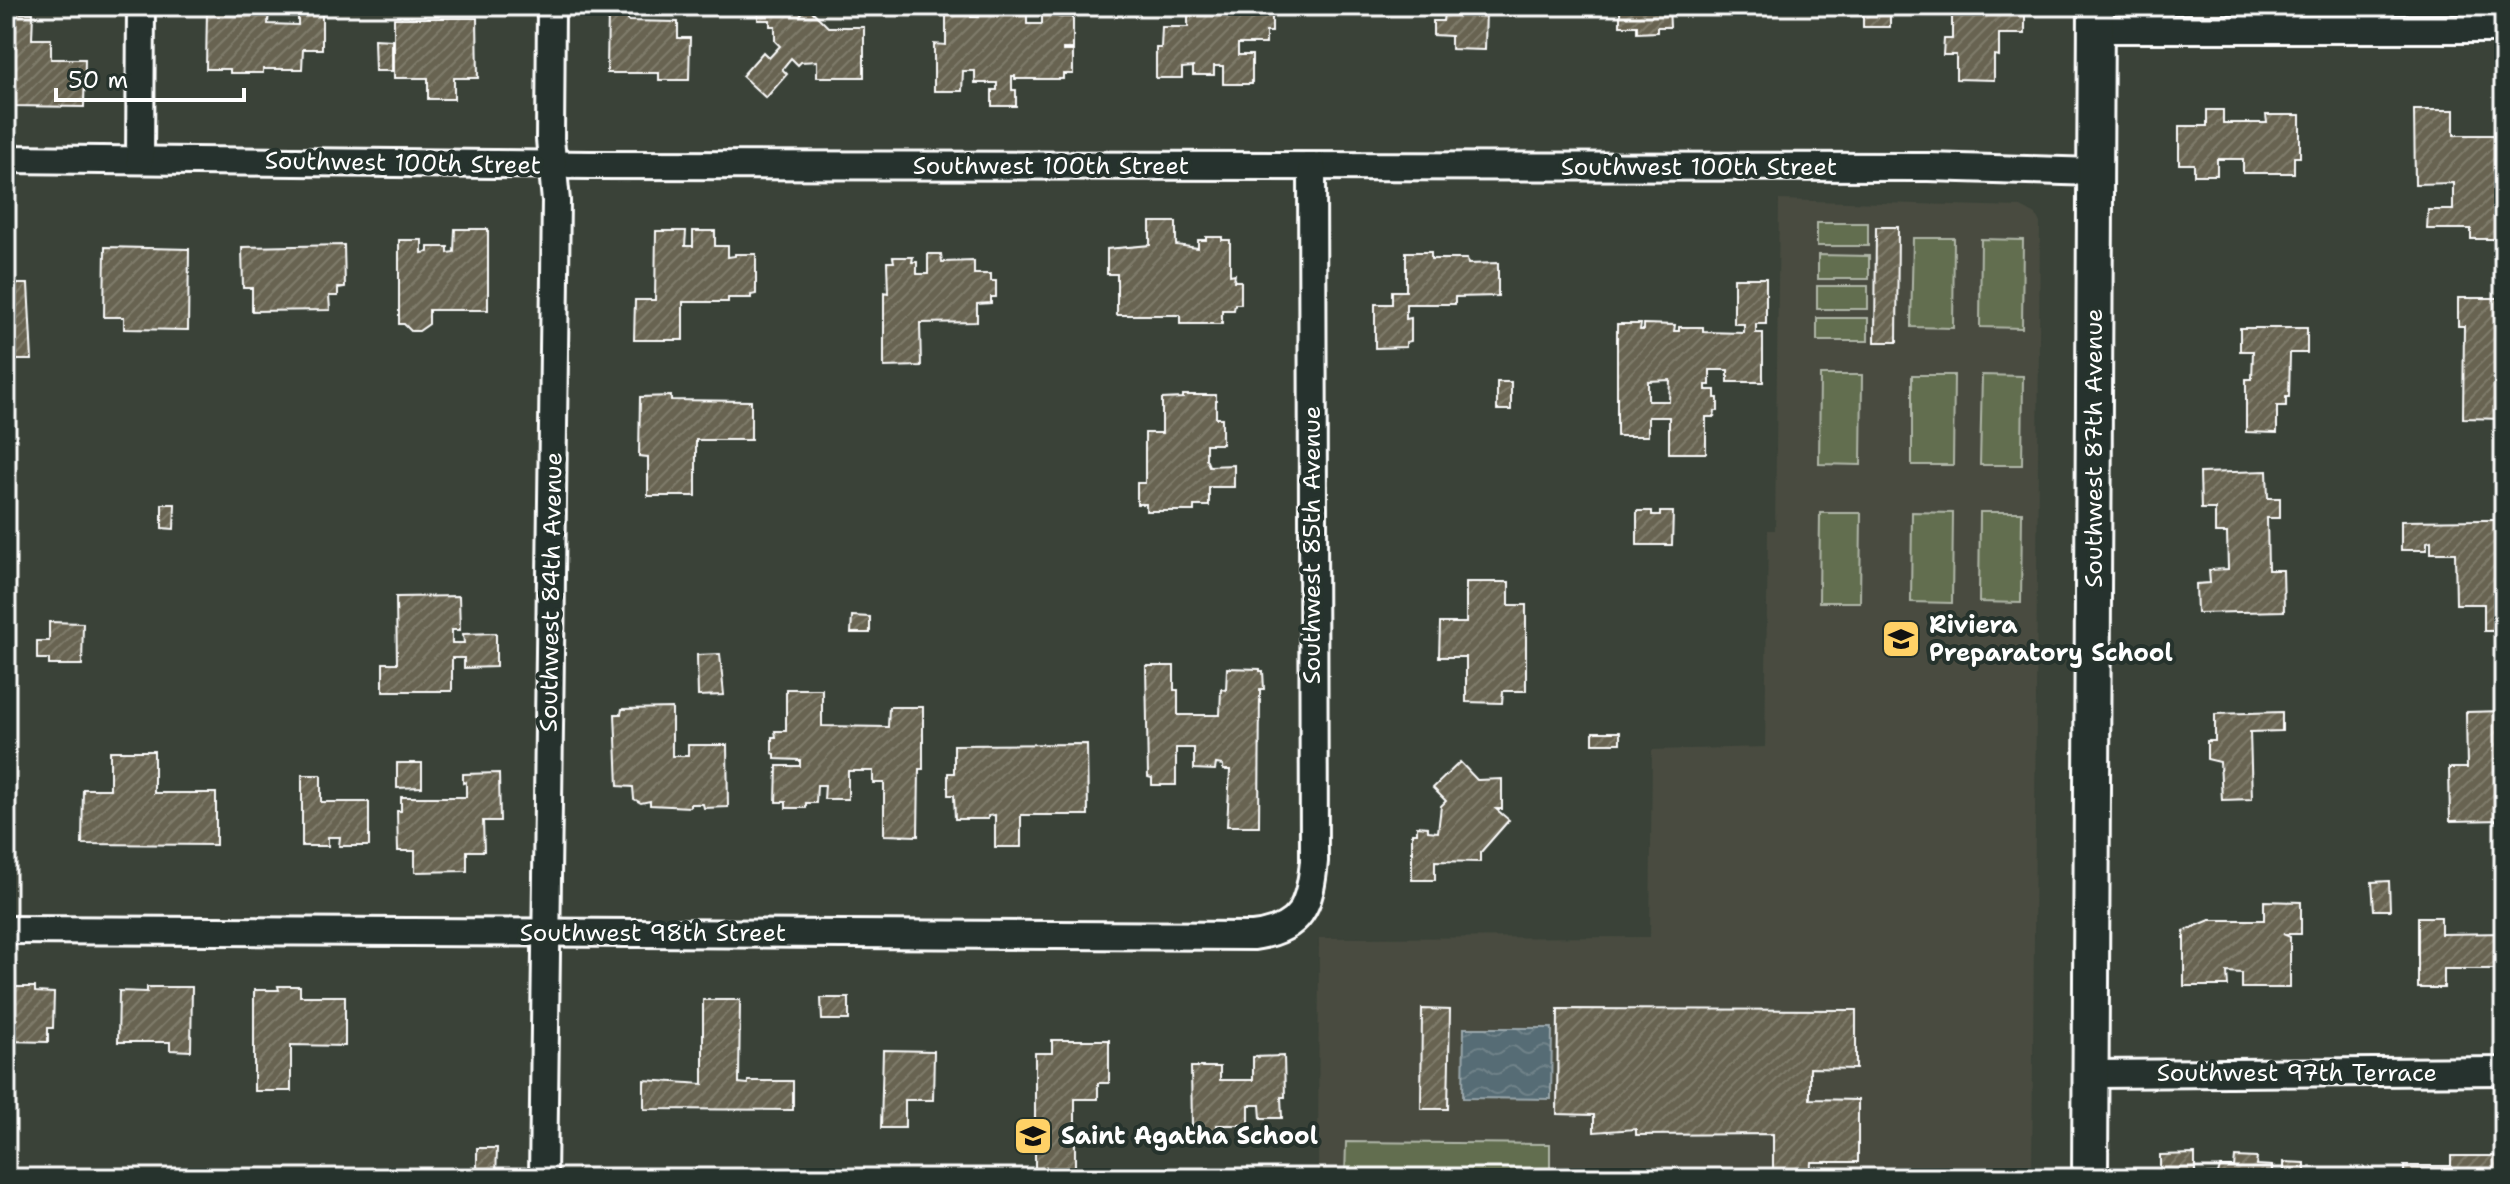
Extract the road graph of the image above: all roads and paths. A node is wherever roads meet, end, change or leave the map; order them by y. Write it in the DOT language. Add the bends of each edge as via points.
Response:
graph roads {
  1 [pos="141,6"];
  2 [pos="551,6"];
  3 [pos="2096,18"];
  4 [pos="2504,29"];
  5 [pos="6,159"];
  6 [pos="140,159"];
  7 [pos="552,164"];
  8 [pos="1312,167"];
  9 [pos="2095,172"];
  10 [pos="1296,920"];
  11 [pos="6,930"];
  12 [pos="546,932"];
  13 [pos="2504,1071"];
  14 [pos="2091,1074"];
  15 [pos="543,1178"];
  16 [pos="2090,1178"];
  1 -- 6 [label="street"];
  2 -- 7 [label="street, Southwest 84th Avenue"];
  3 -- 4 [label="street"];
  3 -- 9 [label="main road, Southwest 87th Avenue"];
  5 -- 6 [label="street, Southwest 100th Street"];
  6 -- 7 [label="street, Southwest 100th Street"];
  7 -- 8 [label="street, Southwest 100th Street"];
  7 -- 12 [label="street, Southwest 84th Avenue" via="556,201"];
  8 -- 9 [label="street, Southwest 100th Street"];
  8 -- 10 [label="street, Southwest 85th Avenue" via="1314,861 1309,892"];
  9 -- 14 [label="main road, Southwest 87th Avenue"];
  10 -- 12 [label="street, Southwest 98th Street" via="1278,931 1253,936"];
  11 -- 12 [label="street, Southwest 98th Street"];
  12 -- 15 [label="street, Southwest 84th Avenue"];
  13 -- 14 [label="street, Southwest 97th Terrace"];
  14 -- 16 [label="main road, Southwest 87th Avenue"];
}
